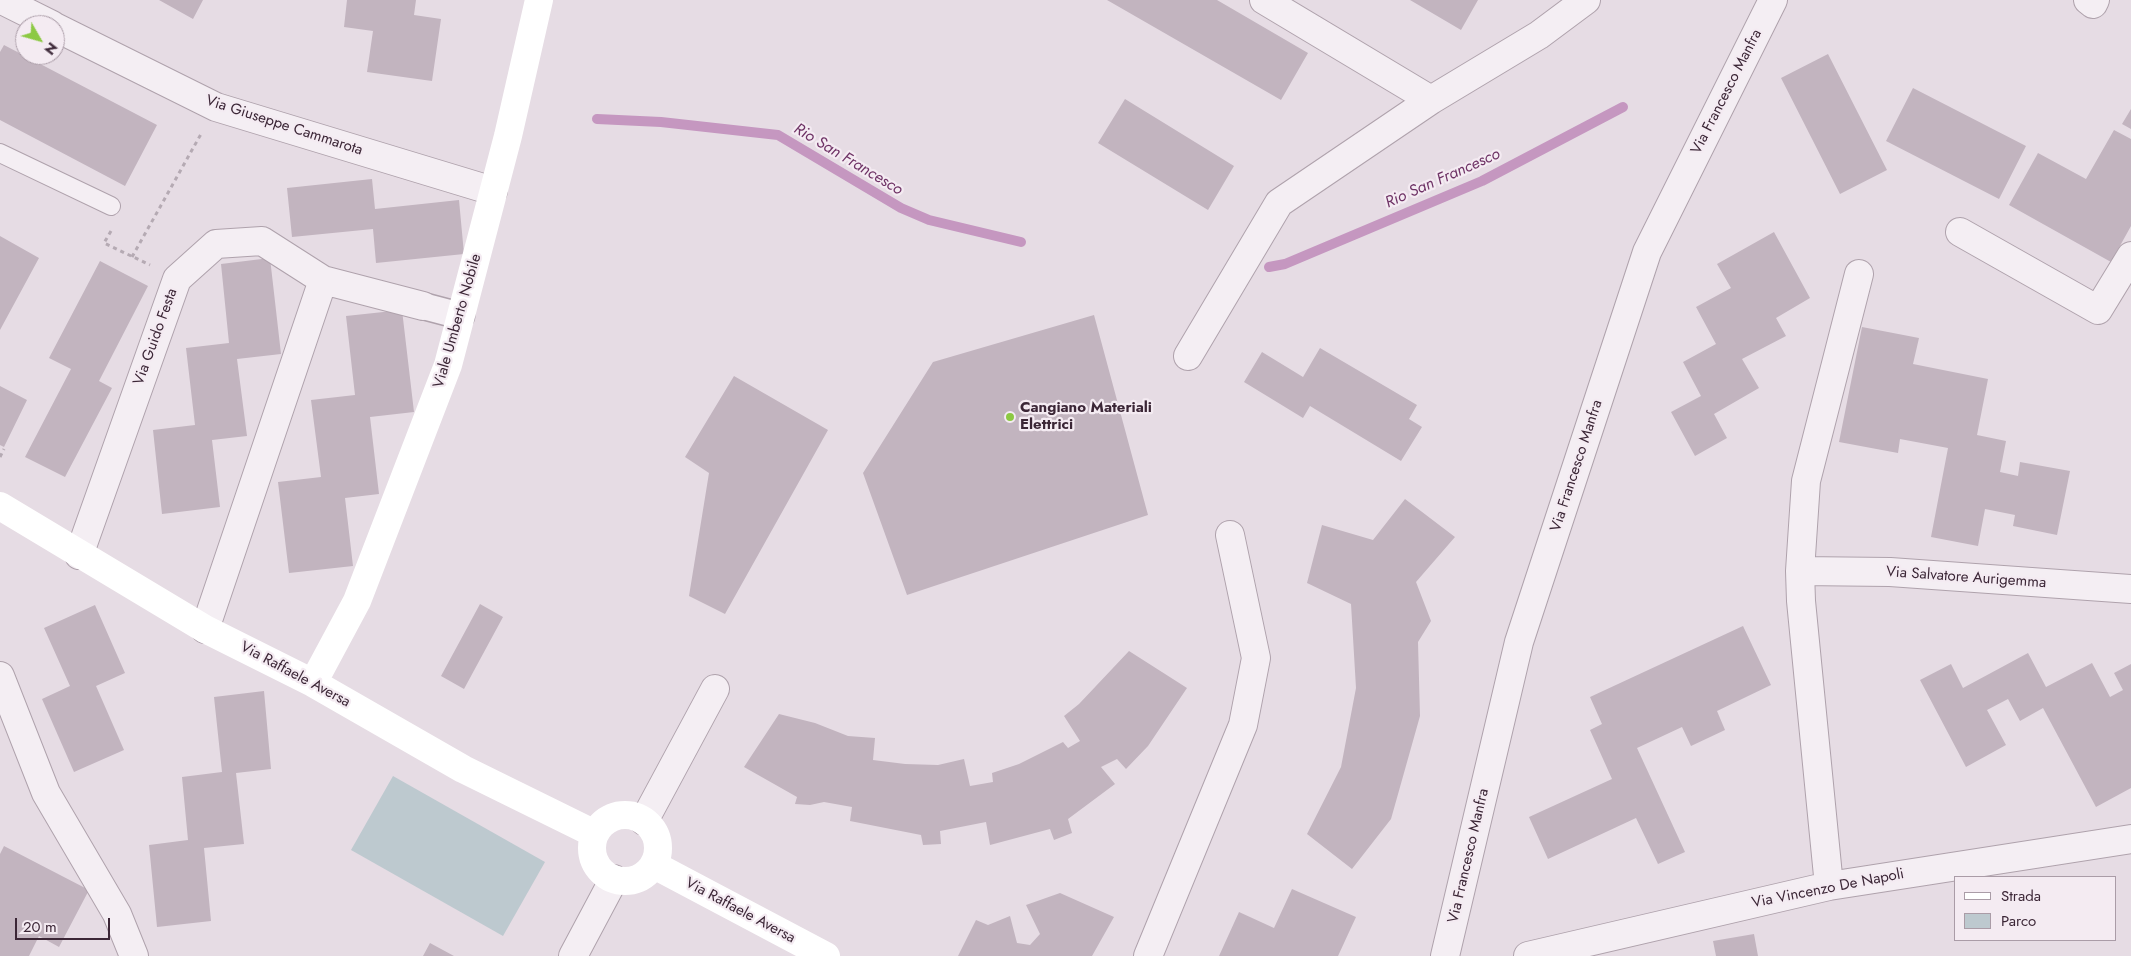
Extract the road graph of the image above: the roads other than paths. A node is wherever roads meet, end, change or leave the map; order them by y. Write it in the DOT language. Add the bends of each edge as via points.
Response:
graph roads {
  1 [pos="2,0"];
  2 [pos="539,0"];
  3 [pos="1264,0"];
  4 [pos="1586,0"];
  5 [pos="1774,0"];
  6 [pos="2088,0"];
  7 [pos="2095,0"];
  8 [pos="31,15"];
  9 [pos="65,32"];
  10 [pos="1431,100"];
  11 [pos="0,153"];
  12 [pos="493,191"];
  13 [pos="110,206"];
  14 [pos="1960,232"];
  15 [pos="2131,256"];
  16 [pos="1859,274"];
  17 [pos="323,280"];
  18 [pos="423,306"];
  19 [pos="461,316"];
  20 [pos="1188,356"];
  21 [pos="0,506"];
  22 [pos="1230,535"];
  23 [pos="79,555"];
  24 [pos="1800,571"];
  25 [pos="2131,590"];
  26 [pos="205,629"];
  27 [pos="0,676"];
  28 [pos="313,684"];
  29 [pos="715,689"];
  30 [pos="644,821"];
  31 [pos="595,834"];
  32 [pos="2131,839"];
  33 [pos="654,865"];
  34 [pos="614,879"];
  35 [pos="1829,886"];
  36 [pos="134,956"];
  37 [pos="572,956"];
  38 [pos="826,956"];
  39 [pos="1148,956"];
  40 [pos="1445,956"];
  41 [pos="1528,956"];
  1 -- 8 [label="street, Via Giuseppe Cammarota"];
  2 -- 12 [label="main road, Viale Umberto Nobile"];
  3 -- 10 [label="street"];
  4 -- 10 [label="street" via="1540,34"];
  5 -- 40 [label="street, Via Francesco Manfra" via="1647,252 1520,642"];
  6 -- 7 [label="street" via="2093,4"];
  9 -- 12 [label="street, Via Giuseppe Cammarota" via="216,107"];
  10 -- 20 [label="street" via="1279,203"];
  11 -- 13 [label="lane"];
  12 -- 19 [label="main road, Viale Umberto Nobile"];
  14 -- 15 [label="street" via="2098,310"];
  16 -- 24 [label="street" via="1806,481"];
  17 -- 18 [label="street, Via Guido Festa"];
  17 -- 23 [label="street, Via Guido Festa" via="262,241 216,244 177,279"];
  17 -- 26 [label="street"];
  18 -- 19 [label="street, Via Guido Festa"];
  19 -- 28 [label="main road, Viale Umberto Nobile" via="448,365 357,601"];
  21 -- 23 [label="main road, Via Raffaele Aversa"];
  22 -- 39 [label="street" via="1256,658 1243,725"];
  23 -- 26 [label="main road, Via Raffaele Aversa"];
  24 -- 25 [label="street, Via Salvatore Aurigemma" via="1890,572"];
  24 -- 35 [label="street"];
  26 -- 28 [label="main road, Via Raffaele Aversa"];
  27 -- 36 [label="street" via="46,793 117,914"];
  28 -- 31 [label="main road, Via Raffaele Aversa" via="463,768"];
  29 -- 30 [label="street"];
  30 -- 31 [label="main road" via="622,815 602,824"];
  30 -- 33 [label="main road" via="651,828 658,846"];
  31 -- 34 [label="main road" via="594,860 606,875"];
  32 -- 35 [label="street, Via Vincenzo De Napoli"];
  33 -- 34 [label="main road" via="636,879"];
  33 -- 38 [label="main road, Via Raffaele Aversa"];
  34 -- 37 [label="street"];
  35 -- 41 [label="street, Via Vincenzo De Napoli"];
}
